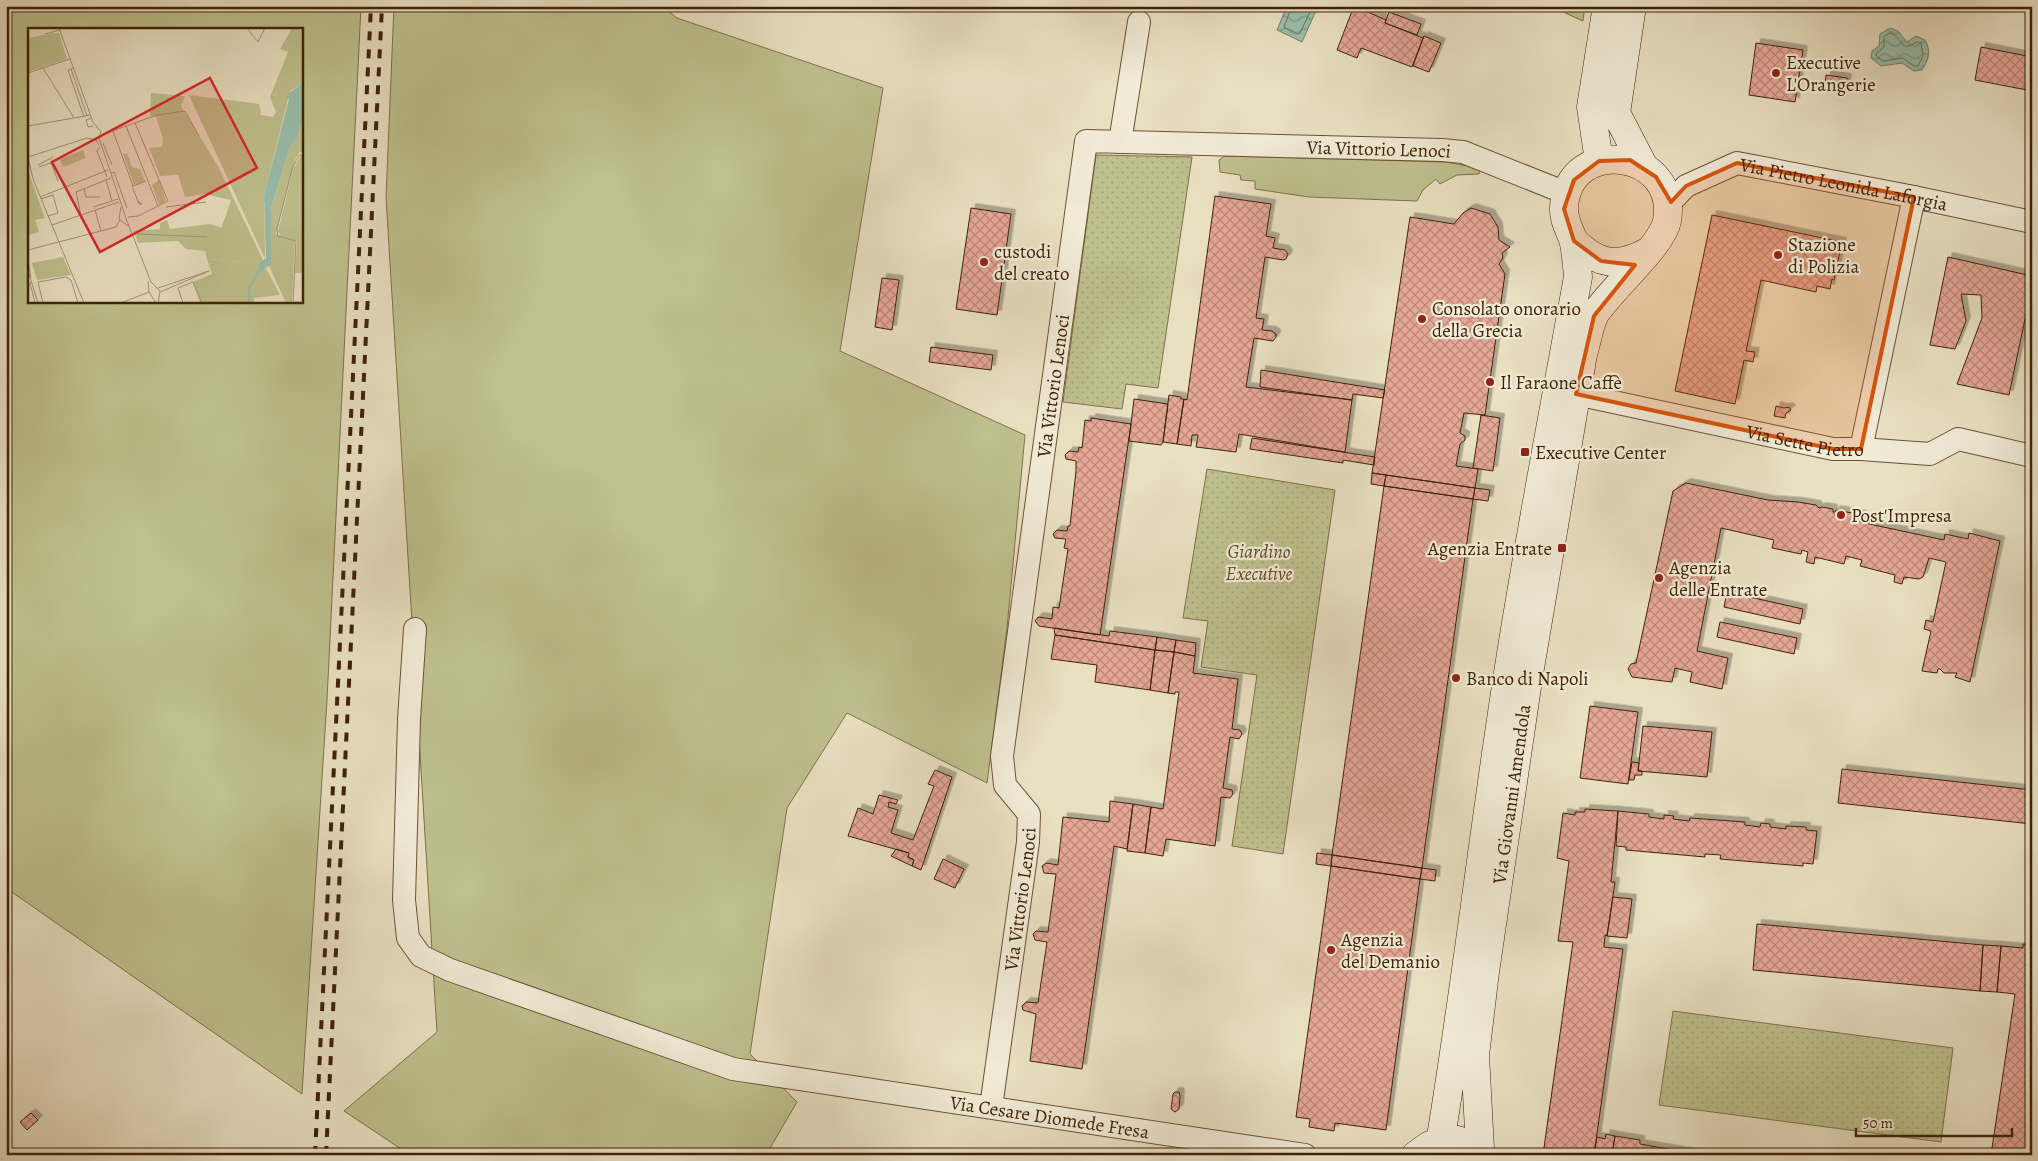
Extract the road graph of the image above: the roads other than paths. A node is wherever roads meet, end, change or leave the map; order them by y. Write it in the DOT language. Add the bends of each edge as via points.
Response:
graph roads {
  1 [pos="1607,6"];
  2 [pos="1632,6"];
  3 [pos="1139,22"];
  4 [pos="1120,142"];
  5 [pos="1599,161"];
  6 [pos="1644,167"];
  7 [pos="1566,193"];
  8 [pos="1914,197"];
  9 [pos="1668,206"];
  10 [pos="2032,222"];
  11 [pos="1574,241"];
  12 [pos="1647,252"];
  13 [pos="1576,394"];
  14 [pos="1861,448"];
  15 [pos="2032,456"];
  16 [pos="414,629"];
  17 [pos="991,1107"];
  18 [pos="1440,1143"];
  19 [pos="1483,1152"];
  20 [pos="1305,1155"];
  21 [pos="1416,1155"];
  1 -- 5 [label="main road" via="1591,107"];
  2 -- 6 [label="main road" via="1616,113"];
  3 -- 4 [label="street"];
  4 -- 7 [label="street, Via Vittorio Lenoci" via="1463,152"];
  4 -- 17 [label="street, Via Vittorio Lenoci" via="1086,141 1002,756 1005,785 1029,814 1028,842"];
  5 -- 6 [label="main road" via="1614,158 1630,160"];
  5 -- 7 [label="main road" via="1585,168"];
  6 -- 9 [label="main road" via="1664,190"];
  7 -- 11 [label="main road, Via Giovanni Amendola" via="1566,226"];
  8 -- 9 [label="street, Via Pietro Leonida Laforgia" via="1737,163 1686,186"];
  8 -- 10 [label="street, Via Pietro Leonida Laforgia"];
  8 -- 14 [label="street"];
  9 -- 12 [label="main road, Via Giovanni Amendola" via="1663,231"];
  11 -- 12 [label="main road, Via Giovanni Amendola" via="1586,253 1617,263 1633,260"];
  11 -- 18 [label="main road, Via Giovanni Amendola" via="1578,277 1534,510 1511,654"];
  12 -- 13 [label="main road, Via Giovanni Amendola" via="1594,316"];
  13 -- 14 [label="street, Via Sette Pietro" via="1833,449"];
  13 -- 19 [label="main road, Via Giovanni Amendola" via="1528,680 1485,972 1475,1055"];
  14 -- 15 [label="street, Via Sette Pietro" via="1930,454 1958,439"];
  16 -- 17 [label="street, Via Cesare Diomede Fresa" via="404,900 408,938 421,956 450,970 733,1070"];
  17 -- 20 [label="street, Via Cesare Diomede Fresa"];
  18 -- 19 [label="main road, Via Giovanni Amendola" via="1456,1140 1475,1145"];
  18 -- 21 [label="main road, Via Giovanni Amendola" via="1430,1145"];
}
